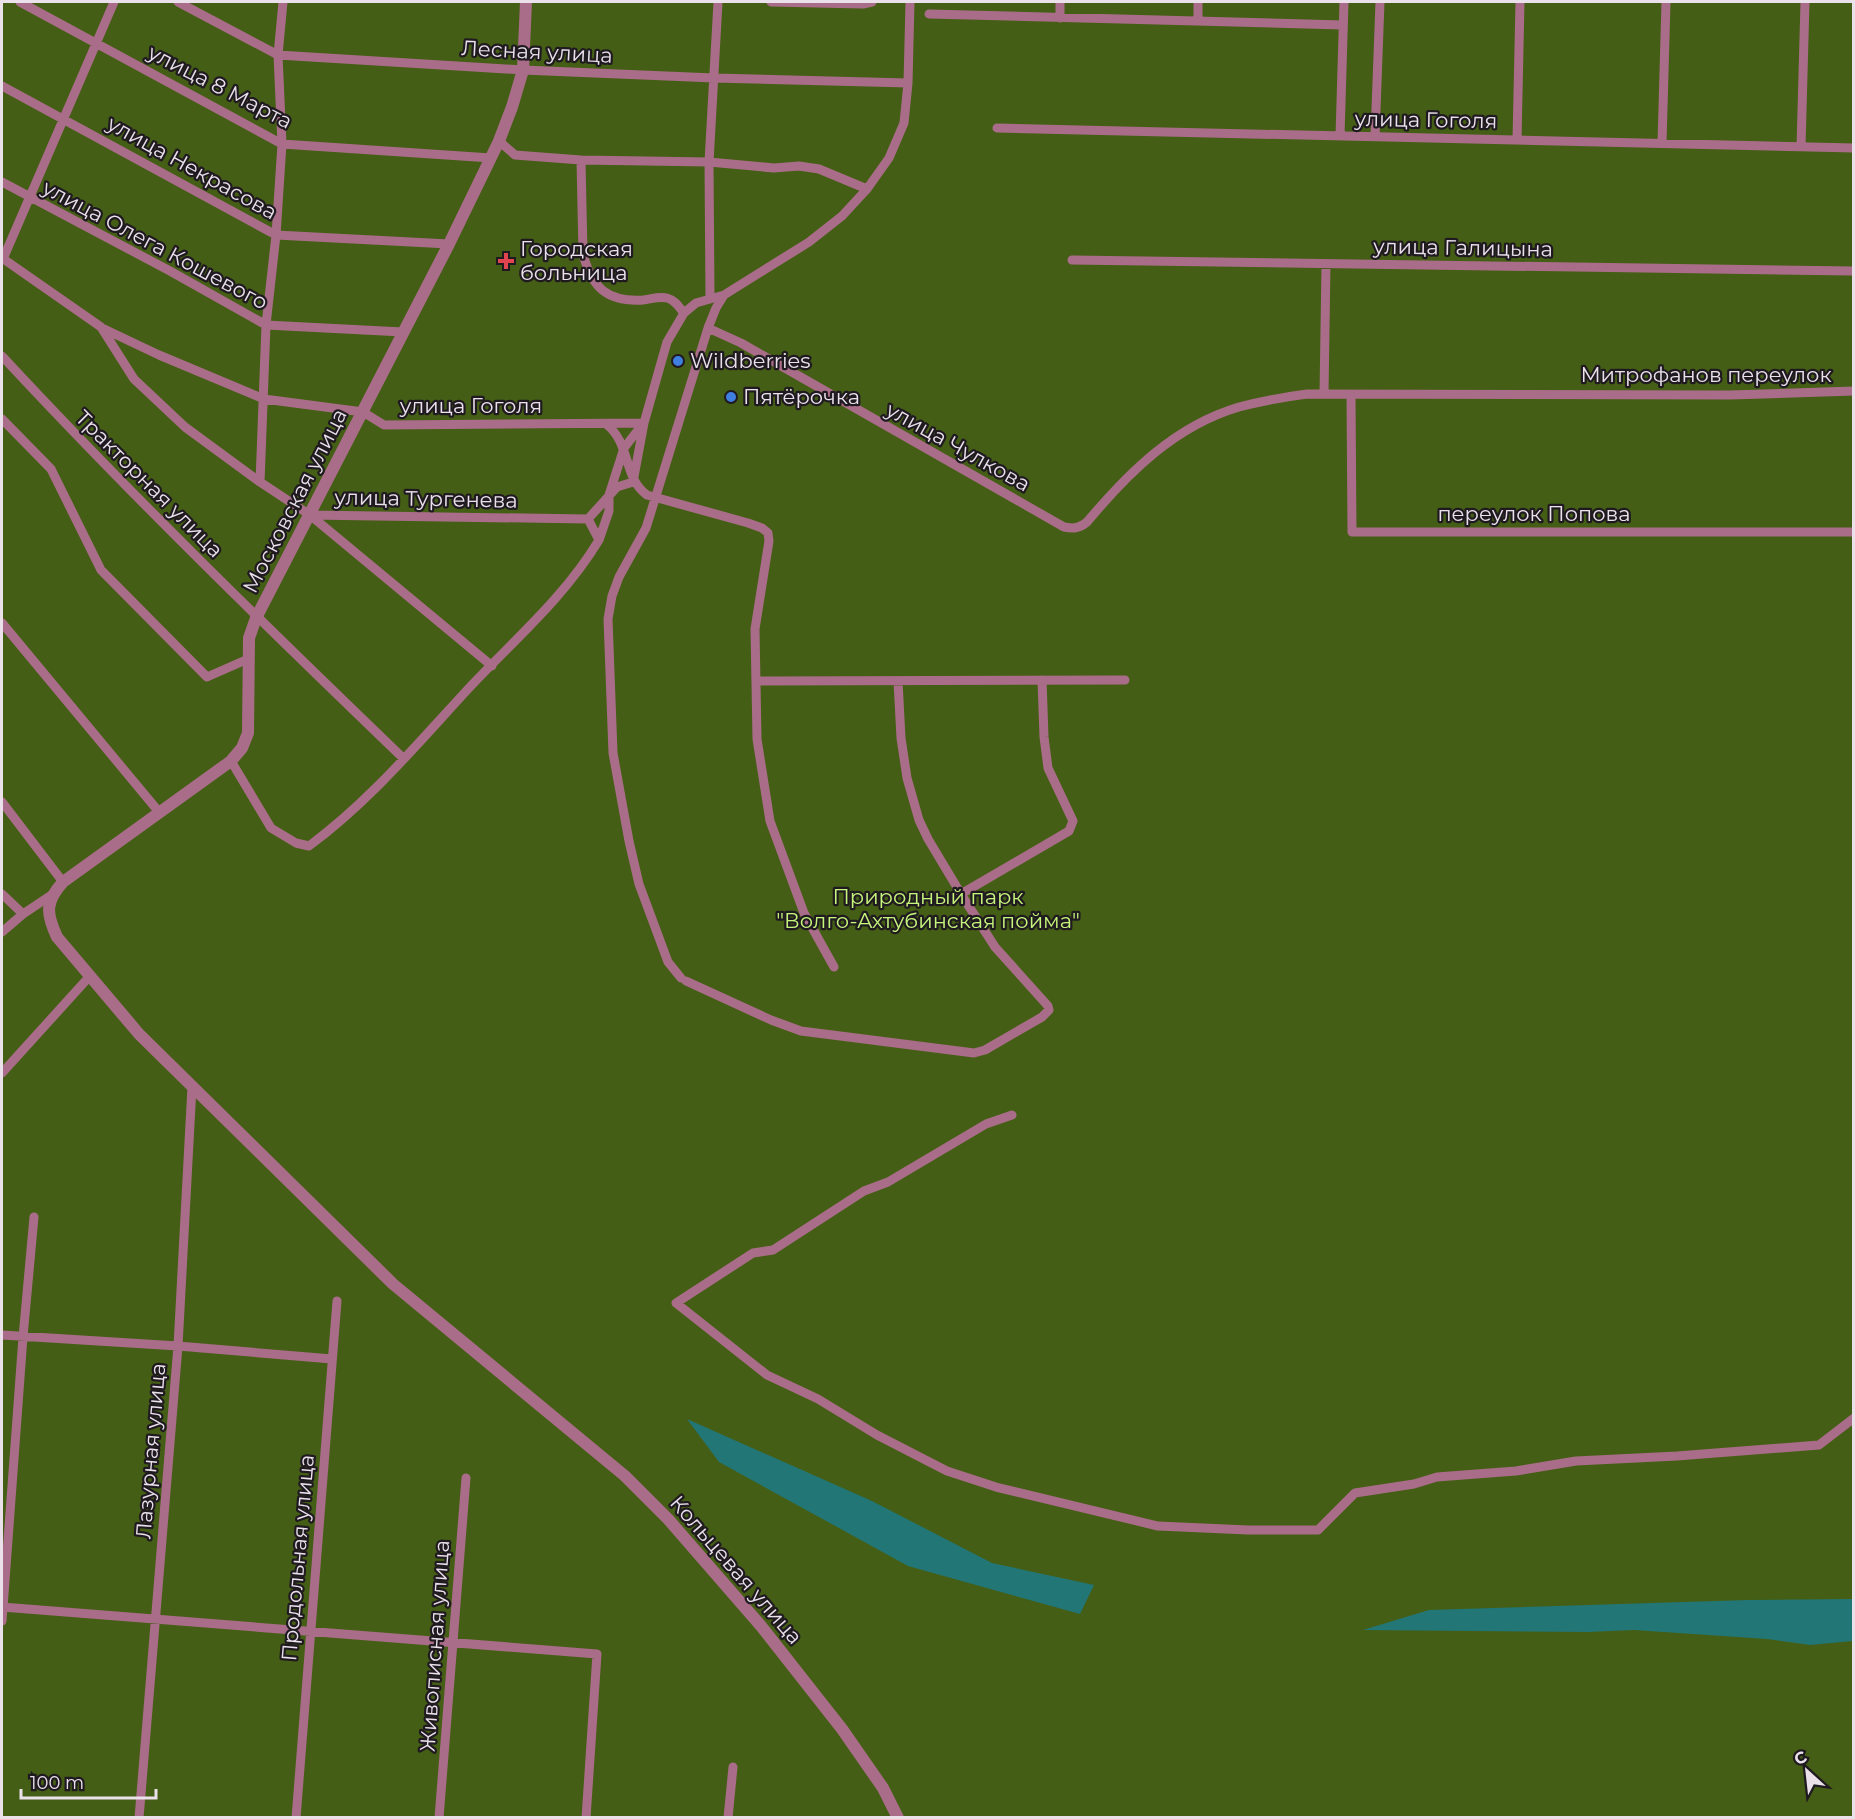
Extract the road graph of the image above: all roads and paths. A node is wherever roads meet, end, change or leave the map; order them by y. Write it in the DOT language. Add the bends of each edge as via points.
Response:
graph roads {
  1 [pos="20,2"];
  2 [pos="114,2"];
  3 [pos="178,2"];
  4 [pos="283,2"];
  5 [pos="526,2"];
  6 [pos="718,2"];
  7 [pos="771,2"];
  8 [pos="872,2"];
  9 [pos="910,2"];
  10 [pos="1060,2"];
  11 [pos="1198,2"];
  12 [pos="1344,2"];
  13 [pos="1380,2"];
  14 [pos="1520,2"];
  15 [pos="1666,2"];
  16 [pos="1805,2"];
  17 [pos="929,14"];
  18 [pos="1060,18"];
  19 [pos="1198,21"];
  20 [pos="1343,25"];
  21 [pos="96,42"];
  22 [pos="278,55"];
  23 [pos="523,70"];
  24 [pos="714,78"];
  25 [pos="908,83"];
  26 [pos="2,86"];
  27 [pos="63,119"];
  28 [pos="997,128"];
  29 [pos="1340,136"];
  30 [pos="1375,136"];
  31 [pos="1516,140"];
  32 [pos="499,141"];
  33 [pos="1662,143"];
  34 [pos="282,144"];
  35 [pos="1801,147"];
  36 [pos="1854,148"];
  37 [pos="491,158"];
  38 [pos="581,160"];
  39 [pos="709,162"];
  40 [pos="2,182"];
  41 [pos="867,189"];
  42 [pos="29,196"];
  43 [pos="276,235"];
  44 [pos="449,244"];
  45 [pos="2,258"];
  46 [pos="1072,260"];
  47 [pos="1326,264"];
  48 [pos="1853,271"];
  49 [pos="724,295"];
  50 [pos="710,297"];
  51 [pos="684,314"];
  52 [pos="266,325"];
  53 [pos="101,327"];
  54 [pos="708,328"];
  55 [pos="404,332"];
  56 [pos="2,356"];
  57 [pos="1854,391"];
  58 [pos="1324,394"];
  59 [pos="1351,395"];
  60 [pos="264,399"];
  61 [pos="363,412"];
  62 [pos="2,419"];
  63 [pos="644,423"];
  64 [pos="606,424"];
  65 [pos="624,448"];
  66 [pos="260,482"];
  67 [pos="633,482"];
  68 [pos="609,495"];
  69 [pos="656,497"];
  70 [pos="310,516"];
  71 [pos="588,519"];
  72 [pos="1064,527"];
  73 [pos="1854,532"];
  74 [pos="599,540"];
  75 [pos="256,618"];
  76 [pos="2,623"];
  77 [pos="248,659"];
  78 [pos="492,666"];
  79 [pos="1042,680"];
  80 [pos="1125,680"];
  81 [pos="756,681"];
  82 [pos="898,681"];
  83 [pos="404,759"];
  84 [pos="231,761"];
  85 [pos="2,802"];
  86 [pos="159,812"];
  87 [pos="63,882"];
  88 [pos="2,894"];
  89 [pos="53,894"];
  90 [pos="961,894"];
  91 [pos="23,914"];
  92 [pos="2,932"];
  93 [pos="834,967"];
  94 [pos="89,977"];
  95 [pos="2,1073"];
  96 [pos="192,1087"];
  97 [pos="1012,1115"];
  98 [pos="34,1217"];
  99 [pos="337,1301"];
  100 [pos="2,1335"];
  101 [pos="22,1336"];
  102 [pos="178,1346"];
  103 [pos="332,1359"];
  104 [pos="1854,1418"];
  105 [pos="466,1478"];
  106 [pos="2,1607"];
  107 [pos="155,1620"];
  108 [pos="2,1621"];
  109 [pos="310,1632"];
  110 [pos="454,1643"];
  111 [pos="734,1767"];
  112 [pos="139,1818"];
  113 [pos="296,1818"];
  114 [pos="440,1818"];
  115 [pos="586,1818"];
  116 [pos="728,1818"];
  117 [pos="898,1818"];
  1 -- 21 [label="street, улица 8 Марта"];
  2 -- 21 [label="street"];
  3 -- 22 [label="street, Лесная улица"];
  4 -- 22 [label="street"];
  5 -- 23 [label="street, Московская улица"];
  6 -- 24 [label="street"];
  7 -- 8 [label="street"];
  9 -- 25 [label="street"];
  10 -- 18 [label="street"];
  11 -- 19 [label="street"];
  12 -- 20 [label="street"];
  13 -- 30 [label="street"];
  14 -- 31 [label="street"];
  15 -- 33 [label="street"];
  16 -- 35 [label="street"];
  17 -- 18 [label="street"];
  18 -- 19 [label="street"];
  19 -- 20 [label="street"];
  20 -- 29 [label="street"];
  21 -- 27 [label="street"];
  21 -- 34 [label="street, улица 8 Марта"];
  22 -- 23 [label="street, Лесная улица"];
  22 -- 34 [label="street"];
  23 -- 24 [label="street, Лесная улица"];
  23 -- 32 [label="street, Московская улица"];
  24 -- 25 [label="street, Лесная улица"];
  24 -- 39 [label="street"];
  25 -- 41 [label="street" via="904,123 890,158"];
  26 -- 27 [label="street, улица Некрасова"];
  27 -- 42 [label="street"];
  27 -- 43 [label="street, улица Некрасова"];
  28 -- 29 [label="street, улица Гоголя"];
  29 -- 30 [label="street, улица Гоголя"];
  30 -- 31 [label="street, улица Гоголя"];
  31 -- 33 [label="street, улица Гоголя"];
  32 -- 37 [label="street, Московская улица"];
  32 -- 38 [label="street" via="515,155"];
  33 -- 35 [label="street, улица Гоголя"];
  34 -- 37 [label="street, улица 8 Марта"];
  34 -- 43 [label="street"];
  35 -- 36 [label="street, улица Гоголя"];
  37 -- 44 [label="street, Московская улица"];
  38 -- 39 [label="street"];
  38 -- 51 [label="street" via="583,254 593,282 612,297 668,298"];
  39 -- 41 [label="street" via="819,169"];
  39 -- 50 [label="street"];
  40 -- 42 [label="street, улица Олега Кошевого"];
  41 -- 49 [label="street" via="842,216 809,242"];
  42 -- 45 [label="street"];
  42 -- 52 [label="street, улица Олега Кошевого"];
  43 -- 44 [label="street, улица Некрасова"];
  43 -- 52 [label="street"];
  44 -- 55 [label="street, Московская улица"];
  45 -- 53 [label="street, улица Тургенева"];
  46 -- 47 [label="street, улица Галицына"];
  47 -- 48 [label="street, улица Галицына"];
  47 -- 58 [label="street"];
  49 -- 50 [label="street"];
  49 -- 54 [label="street"];
  50 -- 51 [label="street"];
  51 -- 63 [label="street" via="667,342"];
  52 -- 55 [label="street, улица Олега Кошевого"];
  52 -- 60 [label="street"];
  53 -- 60 [label="street, улица Гоголя" via="159,356"];
  53 -- 66 [label="street, улица Тургенева" via="134,379 185,426"];
  54 -- 69 [label="street"];
  54 -- 72 [label="street, улица Чулкова" via="741,343"];
  55 -- 61 [label="street, Московская улица"];
  56 -- 75 [label="street, Тракторная улица" via="87,449"];
  57 -- 59 [label="street, Митрофанов переулок" via="1730,395"];
  58 -- 59 [label="street, Митрофанов переулок"];
  58 -- 72 [label="street, Митрофанов переулок" via="1268,400 1207,419 1149,455 1081,527"];
  59 -- 73 [label="street, переулок Попова" via="1352,532"];
  60 -- 61 [label="street, улица Гоголя"];
  60 -- 66 [label="street"];
  61 -- 64 [label="street, улица Гоголя" via="384,425"];
  61 -- 70 [label="street, Московская улица"];
  62 -- 77 [label="street" via="51,469 101,570 207,677"];
  63 -- 64 [label="street, улица Гоголя"];
  63 -- 65 [label="street"];
  63 -- 67 [label="street"];
  64 -- 65 [label="street" via="620,437"];
  65 -- 67 [label="street"];
  65 -- 68 [label="street"];
  66 -- 70 [label="street, улица Тургенева"];
  67 -- 68 [label="street" via="617,487"];
  67 -- 69 [label="street" via="639,490"];
  68 -- 71 [label="street"];
  68 -- 74 [label="street" via="609,511"];
  69 -- 81 [label="street" via="748,523 768,533 755,629"];
  69 -- 90 [label="street" via="646,528 619,577 608,619 613,753 639,884 675,973 801,1031 974,1053 985,1050 1049,1010 995,947"];
  70 -- 71 [label="street, улица Тургенева"];
  70 -- 75 [label="street, Московская улица"];
  70 -- 78 [label="street"];
  71 -- 74 [label="street"];
  74 -- 78 [label="street" via="572,581"];
  75 -- 77 [label="street, Московская улица" via="249,638"];
  75 -- 83 [label="street, Тракторная улица"];
  76 -- 86 [label="street"];
  77 -- 84 [label="street, Московская улица" via="248,733"];
  78 -- 83 [label="street"];
  79 -- 80 [label="street"];
  79 -- 82 [label="street"];
  79 -- 90 [label="street" via="1048,768 1073,821 1069,831"];
  81 -- 82 [label="street"];
  81 -- 93 [label="street" via="757,739 770,821 804,913"];
  82 -- 90 [label="street" via="907,778 919,820"];
  83 -- 84 [label="street" via="365,799 309,846 272,828"];
  84 -- 86 [label="street, Московская улица"];
  85 -- 87 [label="street"];
  86 -- 87 [label="street, Московская улица"];
  87 -- 89 [label="street, Московская улица"];
  88 -- 91 [label="street"];
  89 -- 91 [label="street, Московская улица"];
  89 -- 94 [label="street, Кольцевая улица" via="50,921 57,937"];
  91 -- 92 [label="street, Московская улица"];
  94 -- 95 [label="street"];
  94 -- 96 [label="street, Кольцевая улица"];
  96 -- 102 [label="street, Лазурная улица"];
  96 -- 117 [label="street, Кольцевая улица" via="393,1284 625,1476 669,1519 843,1729 883,1788"];
  97 -- 104 [label="street" via="986,1124 888,1182 864,1191 773,1250 753,1253 676,1303 767,1375 947,1471 996,1487 1158,1526 1318,1530 1355,1493 1437,1477 1516,1472 1576,1461 1819,1445"];
  98 -- 101 [label="street"];
  99 -- 103 [label="street, Продольная улица"];
  100 -- 101 [label="street"];
  101 -- 102 [label="street"];
  101 -- 106 [label="street"];
  102 -- 103 [label="street"];
  102 -- 107 [label="street, Лазурная улица"];
  103 -- 109 [label="street, Продольная улица"];
  105 -- 110 [label="street, Живописная улица"];
  106 -- 107 [label="street"];
  106 -- 108 [label="street"];
  107 -- 109 [label="street"];
  107 -- 112 [label="street, Лазурная улица"];
  109 -- 110 [label="street"];
  109 -- 113 [label="street, Продольная улица"];
  110 -- 114 [label="street, Живописная улица"];
  110 -- 115 [label="street" via="597,1654"];
  111 -- 116 [label="street"];
}
